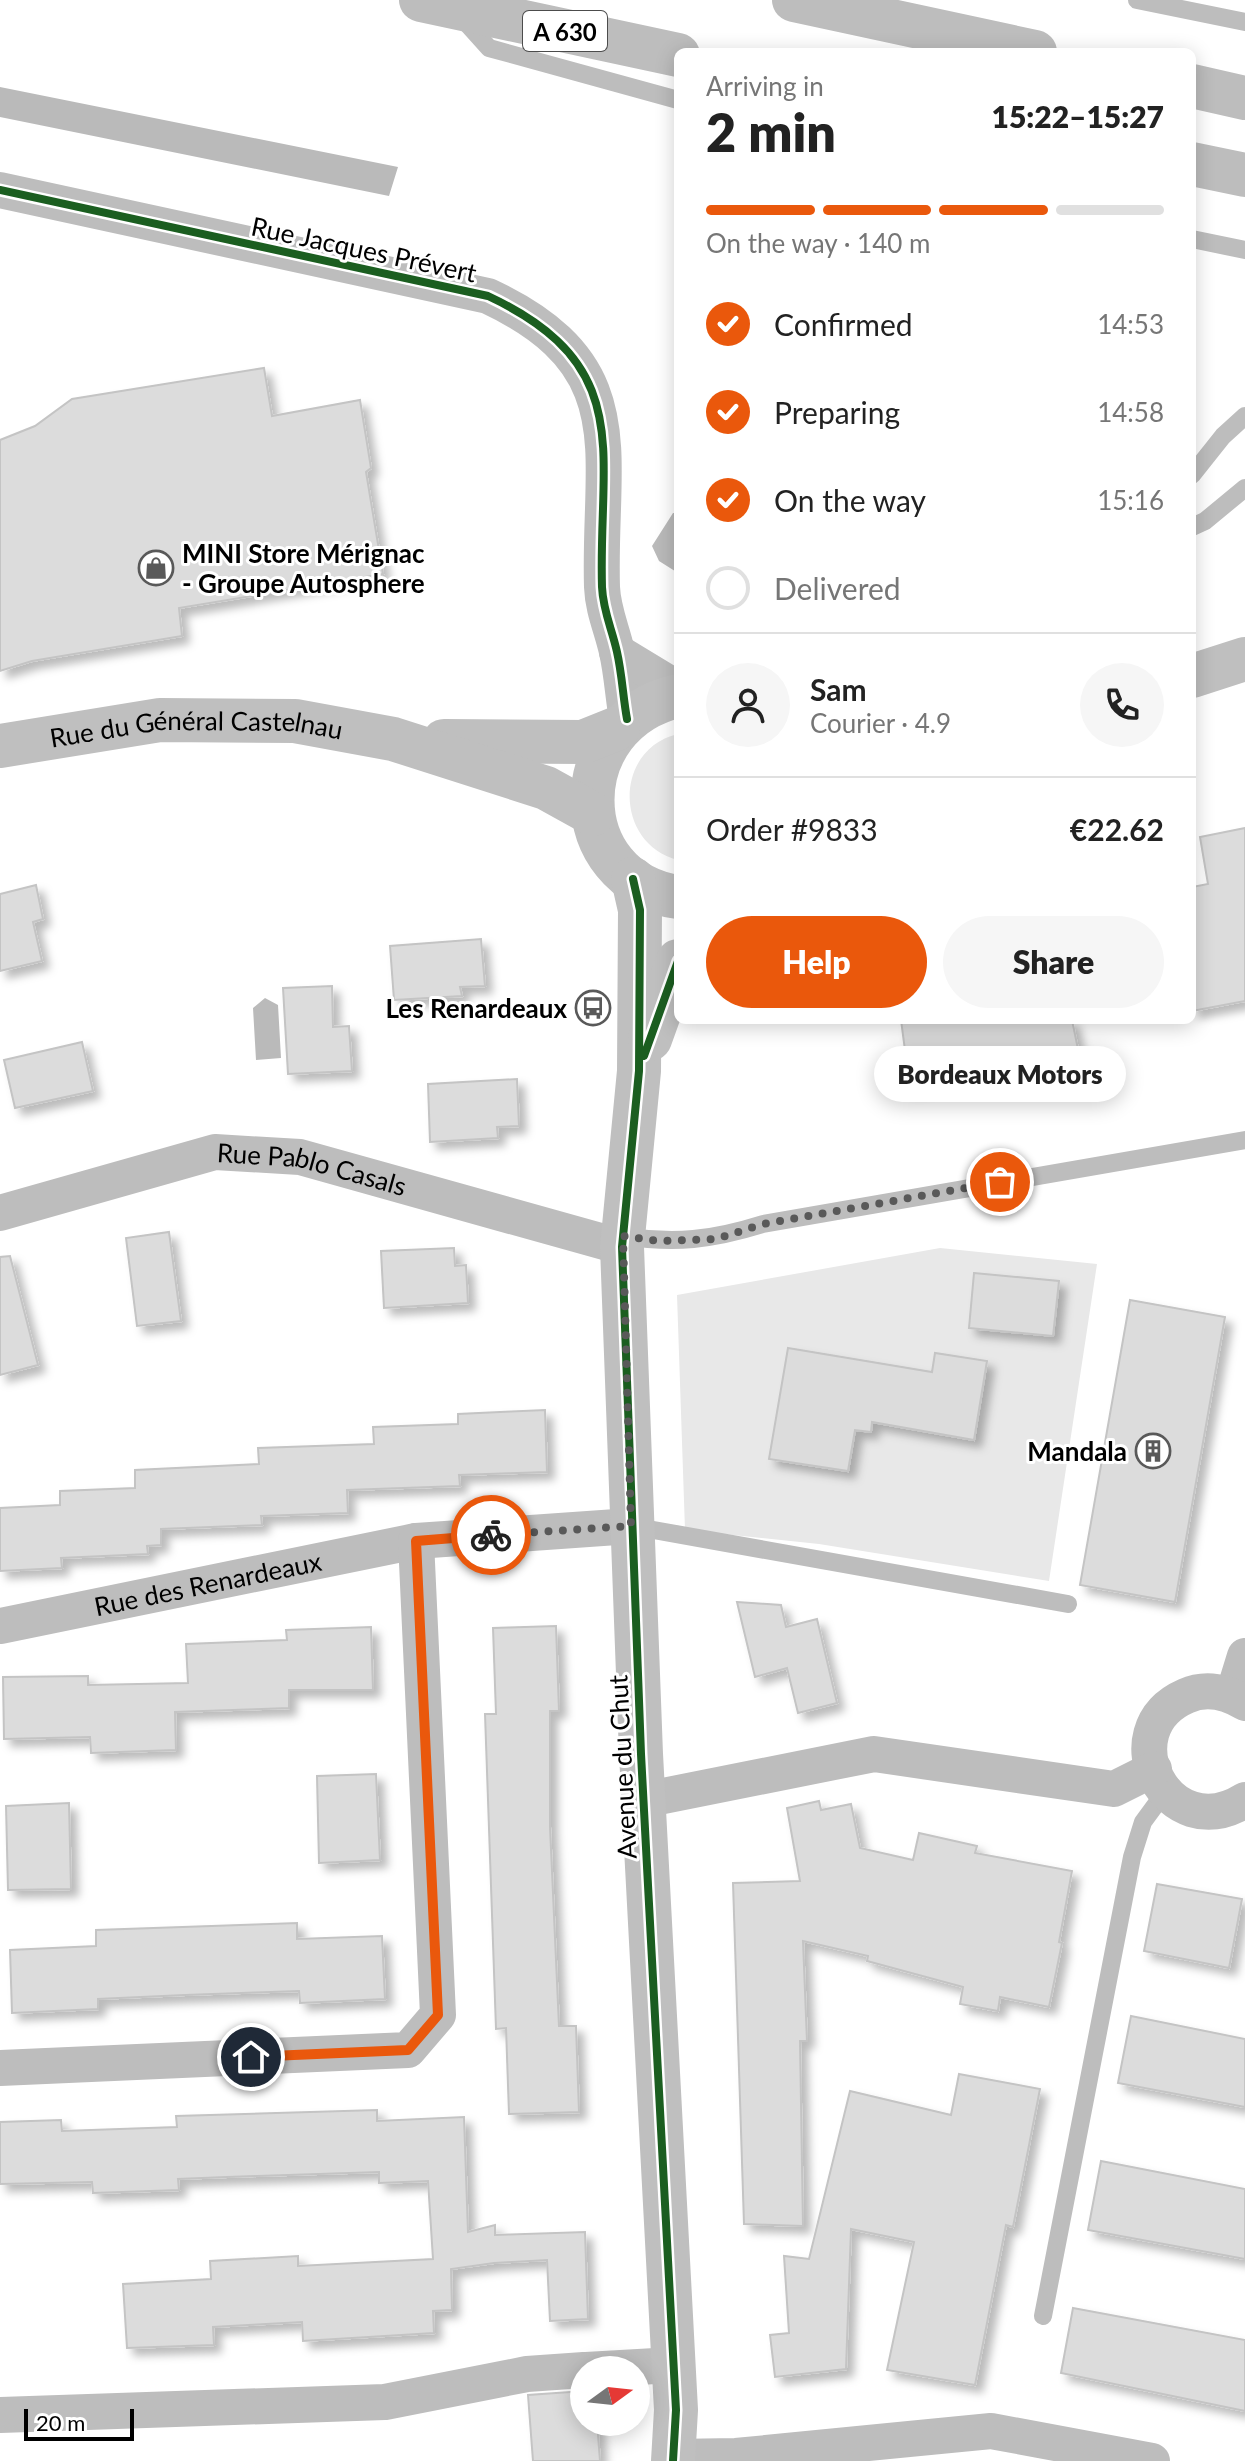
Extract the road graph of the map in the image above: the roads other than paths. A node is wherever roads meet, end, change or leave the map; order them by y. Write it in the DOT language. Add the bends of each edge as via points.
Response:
graph roads {
  1 [pos="794,0"];
  2 [pos="1137,0"];
  3 [pos="436,3"];
  4 [pos="1245,22"];
  5 [pos="1016,48"];
  6 [pos="674,54"];
  7 [pos="1196,87"];
  8 [pos="1245,98"];
  9 [pos="674,99"];
  10 [pos="1196,165"];
  11 [pos="1245,175"];
  12 [pos="0,190"];
  13 [pos="1196,240"];
  14 [pos="1245,250"];
  15 [pos="1245,416"];
  16 [pos="1196,471"];
  17 [pos="1245,488"];
  18 [pos="1196,525"];
  19 [pos="617,652"];
  20 [pos="1245,659"];
  21 [pos="1196,675"];
  22 [pos="674,687"];
  23 [pos="674,697"];
  24 [pos="622,723"];
  25 [pos="393,739"];
  26 [pos="0,746"];
  27 [pos="593,814"];
  28 [pos="633,879"];
  29 [pos="674,895"];
  30 [pos="674,972"];
  31 [pos="639,1071"];
  32 [pos="1245,1140"];
  33 [pos="0,1213"];
  34 [pos="622,1241"];
  35 [pos="631,1526"];
  36 [pos="416,1541"];
  37 [pos="1068,1604"];
  38 [pos="0,1626"];
  39 [pos="1245,1656"];
  40 [pos="1239,1699"];
  41 [pos="1160,1781"];
  42 [pos="643,1800"];
  43 [pos="1245,1800"];
  44 [pos="0,2068"];
  45 [pos="1043,2316"];
  46 [pos="673,2365"];
  47 [pos="650,2366"];
  48 [pos="570,2371"];
  49 [pos="0,2415"];
  50 [pos="673,2459"];
  51 [pos="1152,2461"];
  1 -- 5 [label="highway"];
  2 -- 4 [label="lane"];
  3 -- 6 [label="highway, A 630"];
  3 -- 9 [label="lane" via="489,48"];
  7 -- 8 [label="highway"];
  10 -- 11 [label="highway"];
  12 -- 19 [label="street, Rue Jacques Prévert" via="488,296 529,315 570,354 595,397 604,439 602,588 605,619"];
  13 -- 14 [label="lane"];
  15 -- 16 [label="lane"];
  17 -- 18 [label="lane"];
  19 -- 22 [label="street"];
  19 -- 24 [label="street, Rue Jacques Prévert"];
  20 -- 21 [label="street"];
  23 -- 24 [label="street, Rue du Général Castelnau" via="654,702"];
  24 -- 25 [label="street, Rue du Général Castelnau" via="583,742"];
  24 -- 27 [label="street" via="601,753 593,783"];
  25 -- 26 [label="street, Rue du Général Castelnau" via="295,721 160,720"];
  25 -- 27 [label="street, Rue du Général Castelnau" via="546,788"];
  27 -- 28 [label="street" via="604,845"];
  28 -- 29 [label="street"];
  28 -- 31 [label="street, Avenue du Chut" via="640,910"];
  30 -- 31 [label="street, Avenue du Chut"];
  31 -- 34 [label="street, Avenue du Chut"];
  32 -- 34 [label="lane" via="763,1224 716,1239"];
  33 -- 34 [label="street, Rue Pablo Casals" via="215,1152 300,1157"];
  34 -- 35 [label="street, Avenue du Chut"];
  35 -- 36 [label="street, Rue des Renardeaux"];
  35 -- 37 [label="lane"];
  35 -- 42 [label="street, Avenue du Chut"];
  36 -- 38 [label="street, Rue des Renardeaux"];
  36 -- 44 [label="street" via="438,2015 408,2050"];
  39 -- 40 [label="street"];
  40 -- 41 [label="street" via="1194,1692 1161,1714 1148,1751"];
  41 -- 42 [label="street, Avenue du Chut" via="1114,1789 874,1754"];
  41 -- 43 [label="street" via="1175,1802 1194,1810 1214,1812"];
  41 -- 45 [label="lane" via="1132,1857"];
  42 -- 46 [label="street, Avenue du Chut"];
  46 -- 47 [label="street"];
  46 -- 50 [label="street, Avenue du Chut"];
  48 -- 49 [label="street" via="527,2374 385,2402"];
  50 -- 51 [label="street" via="991,2431"];
}
